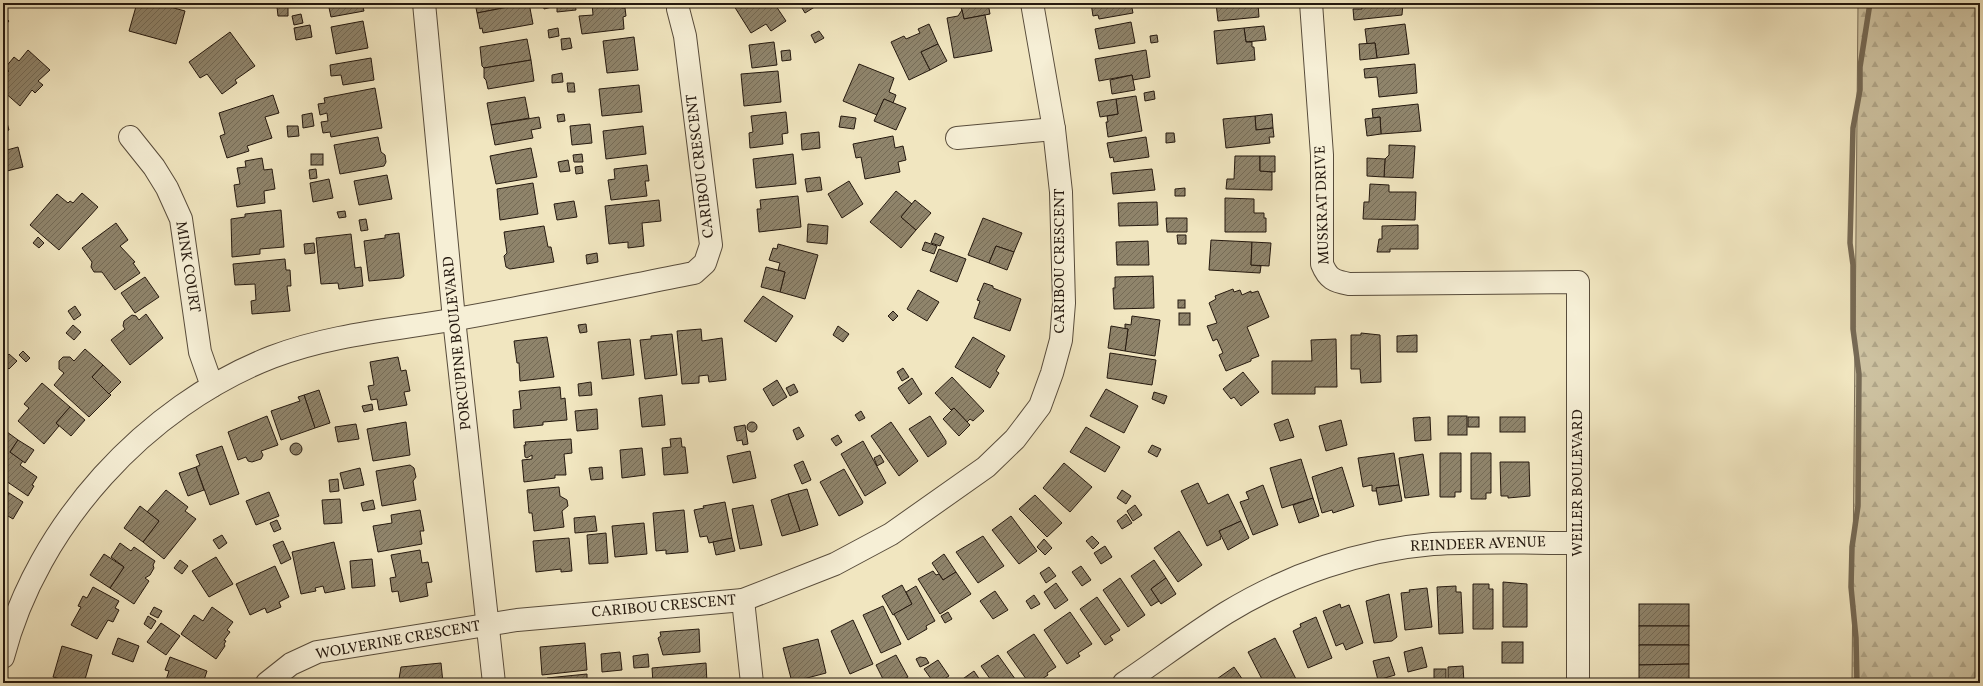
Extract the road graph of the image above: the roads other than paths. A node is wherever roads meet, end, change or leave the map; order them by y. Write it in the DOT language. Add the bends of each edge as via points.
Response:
graph roads {
  1 [pos="424,3"];
  2 [pos="679,3"];
  3 [pos="1032,3"];
  4 [pos="1311,3"];
  5 [pos="1054,129"];
  6 [pos="130,137"];
  7 [pos="957,138"];
  8 [pos="1578,282"];
  9 [pos="454,319"];
  10 [pos="212,386"];
  11 [pos="1578,543"];
  12 [pos="744,600"];
  13 [pos="489,624"];
  14 [pos="3,657"];
  15 [pos="267,683"];
  16 [pos="494,683"];
  17 [pos="752,683"];
  18 [pos="1124,683"];
  19 [pos="1578,683"];
  1 -- 9 [label="street, PORCUPINE BOULEVARD"];
  2 -- 9 [label="street, CARIBOU CRESCENT" via="711,245 705,263 694,273"];
  3 -- 5 [label="street, CARIBOU CRESCENT"];
  4 -- 8 [label="street, MUSKRAT DRIVE" via="1322,155 1322,264 1330,278 1349,284"];
  5 -- 7 [label="street"];
  5 -- 12 [label="street, CARIBOU CRESCENT" via="1061,192 1064,302 1061,340 1040,406 1014,439 986,467 891,534 835,564"];
  6 -- 10 [label="street, MINK COURT" via="154,167 181,219 200,352"];
  8 -- 11 [label="street, WEILER BOULEVARD"];
  9 -- 10 [label="street" via="319,342 273,356"];
  9 -- 13 [label="street, PORCUPINE BOULEVARD"];
  10 -- 14 [label="street" via="156,425 115,463 72,511 38,566 19,608"];
  11 -- 18 [label="street, REINDEER AVENUE" via="1446,543 1360,556 1302,576 1226,613"];
  11 -- 19 [label="street, WEILER BOULEVARD"];
  12 -- 13 [label="street, CARIBOU CRESCENT"];
  12 -- 17 [label="street"];
  13 -- 15 [label="street, WOLVERINE CRESCENT" via="317,652 291,664"];
  13 -- 16 [label="street, PORCUPINE BOULEVARD"];
}
